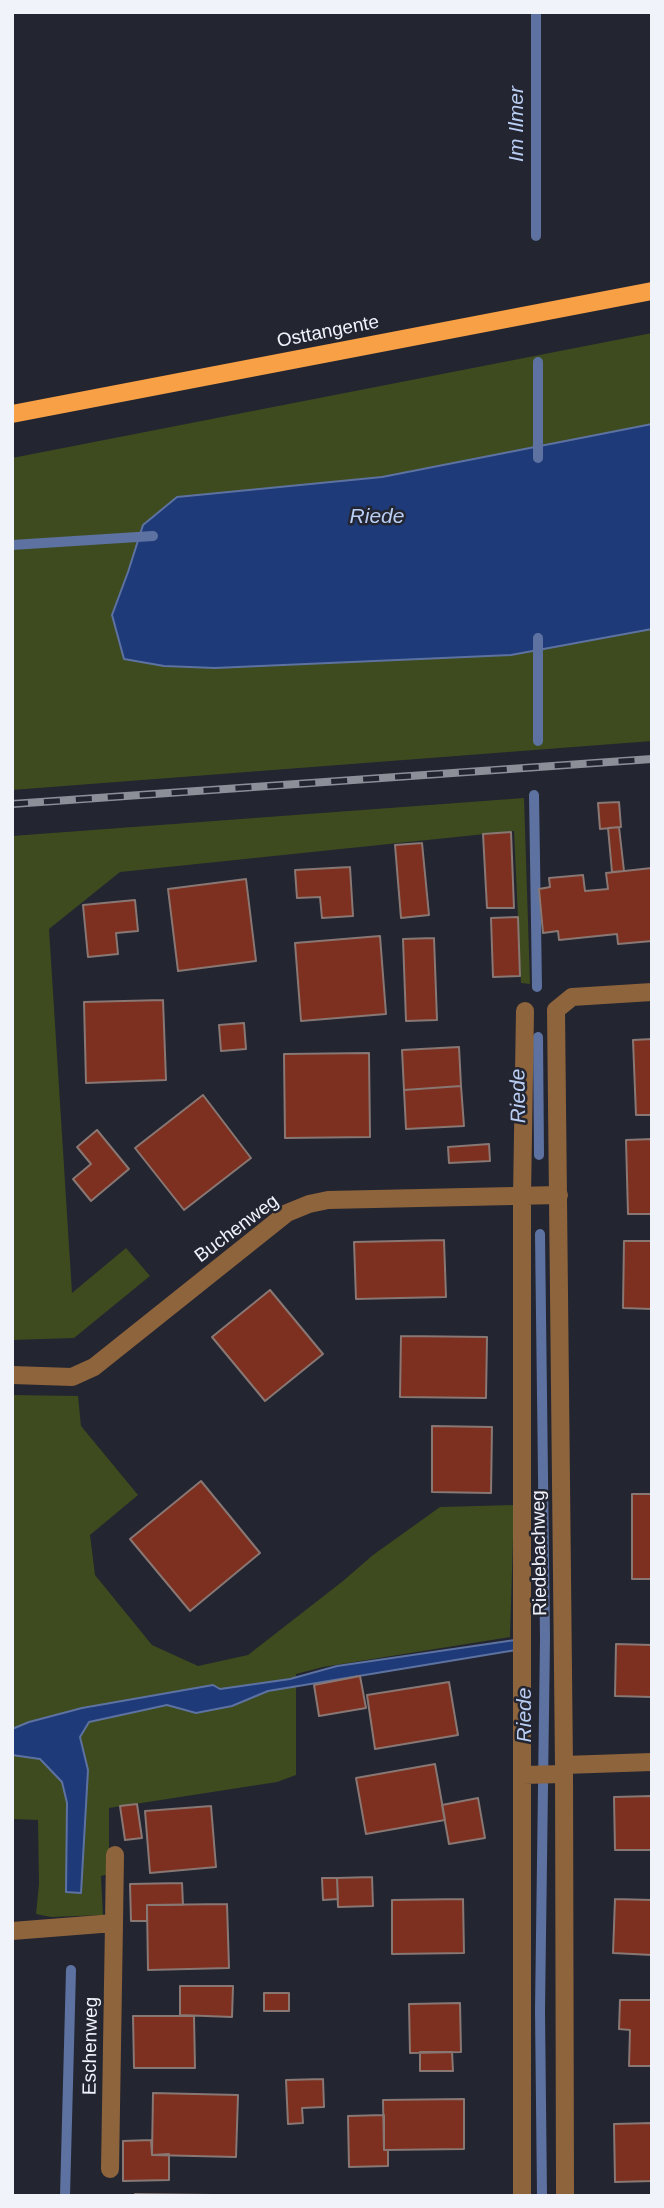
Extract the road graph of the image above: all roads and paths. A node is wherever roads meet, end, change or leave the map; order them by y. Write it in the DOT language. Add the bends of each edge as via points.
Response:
graph roads {
  1 [pos="652,291"];
  2 [pos="12,414"];
  3 [pos="652,992"];
  4 [pos="525,1011"];
  5 [pos="559,1195"];
  6 [pos="522,1196"];
  7 [pos="12,1375"];
  8 [pos="652,1762"];
  9 [pos="562,1771"];
  10 [pos="526,1775"];
  11 [pos="115,1855"];
  12 [pos="114,1923"];
  13 [pos="12,1931"];
  14 [pos="110,2169"];
  15 [pos="522,2196"];
  16 [pos="565,2196"];
  1 -- 2 [label="main road, Osttangente"];
  3 -- 5 [label="street, Riedebachweg" via="572,997 556,1010"];
  4 -- 6 [label="street, Riedebachweg"];
  5 -- 6 [label="street, Buchenweg"];
  5 -- 9 [label="street, Riedebachweg"];
  6 -- 7 [label="street, Buchenweg" via="309,1203 287,1213 94,1367 72,1377"];
  6 -- 10 [label="street, Riedebachweg"];
  8 -- 9 [label="street"];
  9 -- 10 [label="street"];
  9 -- 16 [label="street, Riedebachweg"];
  10 -- 15 [label="street, Riedebachweg"];
  11 -- 12 [label="street, Eschenweg"];
  12 -- 13 [label="street"];
  12 -- 14 [label="street, Eschenweg"];
}
